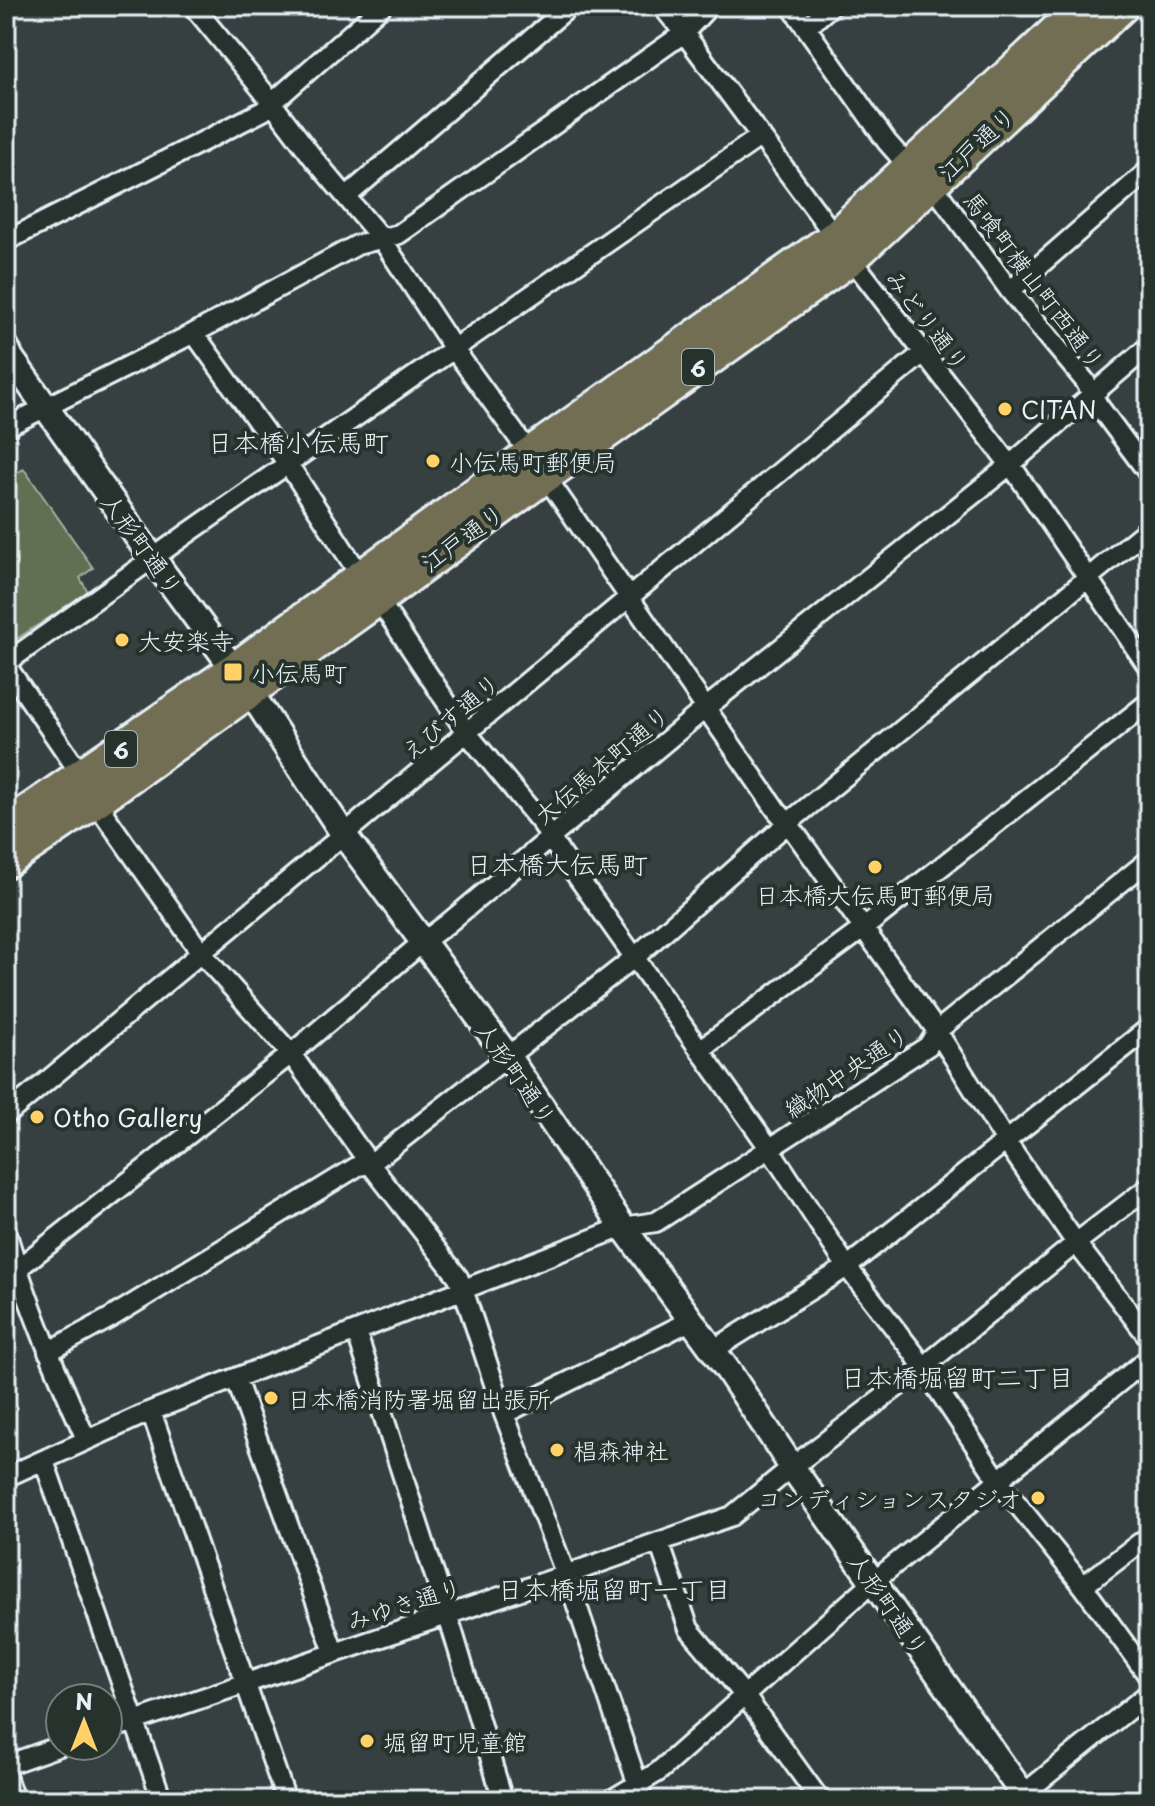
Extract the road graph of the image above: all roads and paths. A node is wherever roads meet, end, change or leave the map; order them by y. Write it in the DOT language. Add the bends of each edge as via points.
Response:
graph roads {
  1 [pos="193,6"];
  2 [pos="382,6"];
  3 [pos="570,6"];
  4 [pos="662,6"];
  5 [pos="709,6"];
  6 [pos="791,6"];
  7 [pos="831,6"];
  8 [pos="1083,6"];
  9 [pos="1122,6"];
  10 [pos="807,27"];
  11 [pos="684,33"];
  12 [pos="272,103"];
  13 [pos="761,136"];
  14 [pos="1149,170"];
  15 [pos="920,175"];
  16 [pos="347,196"];
  17 [pos="381,238"];
  18 [pos="6,241"];
  19 [pos="843,247"];
  20 [pos="1010,291"];
  21 [pos="194,333"];
  22 [pos="1149,346"];
  23 [pos="6,347"];
  24 [pos="454,349"];
  25 [pos="923,353"];
  26 [pos="1092,394"];
  27 [pos="46,408"];
  28 [pos="6,427"];
  29 [pos="288,464"];
  30 [pos="538,465"];
  31 [pos="1010,465"];
  32 [pos="1149,474"];
  33 [pos="1149,528"];
  34 [pos="153,559"];
  35 [pos="1088,578"];
  36 [pos="370,588"];
  37 [pos="630,598"];
  38 [pos="6,664"];
  39 [pos="1149,668"];
  40 [pos="242,680"];
  41 [pos="1149,702"];
  42 [pos="707,707"];
  43 [pos="467,733"];
  44 [pos="94,785"];
  45 [pos="788,823"];
  46 [pos="6,827"];
  47 [pos="344,835"];
  48 [pos="550,838"];
  49 [pos="1149,860"];
  50 [pos="6,861"];
  51 [pos="864,928"];
  52 [pos="424,941"];
  53 [pos="202,954"];
  54 [pos="635,957"];
  55 [pos="1149,1028"];
  56 [pos="937,1031"];
  57 [pos="700,1050"];
  58 [pos="291,1054"];
  59 [pos="508,1057"];
  60 [pos="6,1115"];
  61 [pos="1005,1140"];
  62 [pos="770,1149"];
  63 [pos="370,1164"];
  64 [pos="1149,1187"];
  65 [pos="623,1227"];
  66 [pos="6,1231"];
  67 [pos="1076,1243"];
  68 [pos="847,1267"];
  69 [pos="12,1271"];
  70 [pos="463,1289"];
  71 [pos="692,1320"];
  72 [pos="356,1331"];
  73 [pos="1149,1338"];
  74 [pos="713,1350"];
  75 [pos="48,1352"];
  76 [pos="1149,1358"];
  77 [pos="922,1368"];
  78 [pos="236,1379"];
  79 [pos="151,1411"];
  80 [pos="504,1414"];
  81 [pos="86,1439"];
  82 [pos="44,1461"];
  83 [pos="792,1467"];
  84 [pos="6,1477"];
  85 [pos="998,1480"];
  86 [pos="1149,1536"];
  87 [pos="659,1542"];
  88 [pos="565,1575"];
  89 [pos="873,1582"];
  90 [pos="1083,1586"];
  91 [pos="447,1614"];
  92 [pos="334,1652"];
  93 [pos="1149,1677"];
  94 [pos="245,1683"];
  95 [pos="1149,1693"];
  96 [pos="745,1696"];
  97 [pos="134,1720"];
  98 [pos="124,1724"];
  99 [pos="44,1752"];
  100 [pos="6,1765"];
  101 [pos="6,1776"];
  102 [pos="640,1793"];
  103 [pos="1022,1798"];
  104 [pos="14,1800"];
  105 [pos="162,1800"];
  106 [pos="286,1800"];
  107 [pos="503,1800"];
  108 [pos="611,1800"];
  109 [pos="820,1800"];
  1 -- 12 [label="street"];
  2 -- 12 [label="street"];
  3 -- 16 [label="street"];
  4 -- 11 [label="street, みどり通り"];
  5 -- 11 [label="street"];
  6 -- 10 [label="street, 馬喰町横山町西通り"];
  7 -- 10 [label="street"];
  8 -- 15 [label="highway, 江戸通り / 6"];
  9 -- 15 [label="highway, 江戸通り / 6"];
  10 -- 15 [label="street, 馬喰町横山町西通り" via="887,142"];
  11 -- 13 [label="street, みどり通り"];
  11 -- 17 [label="street" via="399,234"];
  12 -- 16 [label="street"];
  12 -- 18 [label="street"];
  13 -- 19 [label="street, みどり通り"];
  13 -- 24 [label="street"];
  14 -- 20 [label="street"];
  15 -- 19 [label="highway, 江戸通り / 6"];
  15 -- 20 [label="street, 馬喰町横山町西通り"];
  16 -- 17 [label="street"];
  17 -- 21 [label="street" via="357,245"];
  17 -- 24 [label="street"];
  19 -- 25 [label="street, みどり通り"];
  19 -- 30 [label="highway, 江戸通り / 6"];
  20 -- 26 [label="street, 馬喰町横山町西通り"];
  21 -- 27 [label="street"];
  21 -- 29 [label="street"];
  22 -- 26 [label="street, 大伝馬本町通り"];
  23 -- 27 [label="street, 人形町通り"];
  24 -- 29 [label="street"];
  24 -- 30 [label="street"];
  25 -- 31 [label="street, みどり通り"];
  25 -- 37 [label="street, えびす通り"];
  26 -- 31 [label="street, 大伝馬本町通り"];
  26 -- 32 [label="street, 馬喰町横山町西通り"];
  27 -- 28 [label="street"];
  27 -- 34 [label="street, 人形町通り"];
  29 -- 34 [label="street"];
  29 -- 36 [label="street"];
  30 -- 36 [label="highway, 江戸通り / 6"];
  30 -- 37 [label="street"];
  31 -- 35 [label="street, みどり通り"];
  31 -- 42 [label="street, 大伝馬本町通り"];
  33 -- 35 [label="street"];
  34 -- 38 [label="street"];
  34 -- 40 [label="street, 人形町通り"];
  35 -- 39 [label="street, みどり通り"];
  35 -- 45 [label="street"];
  36 -- 40 [label="highway, 江戸通り / 6"];
  36 -- 43 [label="street"];
  37 -- 42 [label="street"];
  37 -- 43 [label="street, えびす通り"];
  38 -- 44 [label="street"];
  40 -- 44 [label="highway, 江戸通り / 6"];
  40 -- 47 [label="street, 人形町通り"];
  41 -- 51 [label="street"];
  42 -- 45 [label="street"];
  42 -- 48 [label="street, 大伝馬本町通り"];
  43 -- 47 [label="street, えびす通り"];
  43 -- 48 [label="street"];
  44 -- 46 [label="highway, 江戸通り / 6"];
  44 -- 50 [label="highway, 江戸通り / 6"];
  44 -- 53 [label="street" via="104,814"];
  45 -- 51 [label="street"];
  45 -- 54 [label="street"];
  47 -- 52 [label="street, 人形町通り"];
  47 -- 53 [label="street, えびす通り"];
  48 -- 52 [label="street, 大伝馬本町通り"];
  48 -- 54 [label="street"];
  49 -- 56 [label="street, 織物中央通り"];
  51 -- 56 [label="street"];
  51 -- 57 [label="street"];
  52 -- 58 [label="street, 大伝馬本町通り"];
  52 -- 59 [label="street, 人形町通り"];
  53 -- 58 [label="street"];
  53 -- 60 [label="street, えびす通り"];
  54 -- 57 [label="street"];
  54 -- 59 [label="street"];
  55 -- 61 [label="street"];
  56 -- 61 [label="street"];
  56 -- 62 [label="street, 織物中央通り" via="928,1046"];
  57 -- 62 [label="street"];
  58 -- 63 [label="street"];
  58 -- 69 [label="street, 大伝馬本町通り"];
  59 -- 63 [label="street"];
  59 -- 65 [label="street, 人形町通り"];
  61 -- 67 [label="street"];
  61 -- 68 [label="street"];
  62 -- 65 [label="street, 織物中央通り" via="656,1222"];
  62 -- 68 [label="street"];
  63 -- 70 [label="street"];
  63 -- 75 [label="street" via="358,1166"];
  64 -- 67 [label="street, みゆき通り"];
  65 -- 70 [label="street, 織物中央通り"];
  65 -- 71 [label="street, 人形町通り"];
  66 -- 69 [label="street"];
  67 -- 73 [label="street"];
  67 -- 77 [label="street, みゆき通り"];
  68 -- 74 [label="street"];
  68 -- 77 [label="street"];
  69 -- 75 [label="street"];
  70 -- 72 [label="street, 織物中央通り"];
  70 -- 80 [label="street"];
  71 -- 74 [label="street, 人形町通り"];
  71 -- 80 [label="street"];
  72 -- 78 [label="street, 織物中央通り"];
  72 -- 91 [label="street"];
  74 -- 83 [label="street, 人形町通り"];
  75 -- 81 [label="street"];
  76 -- 85 [label="street"];
  77 -- 83 [label="street, みゆき通り"];
  77 -- 85 [label="street"];
  78 -- 79 [label="street, 織物中央通り"];
  78 -- 92 [label="street"];
  79 -- 81 [label="street, 織物中央通り"];
  79 -- 94 [label="street"];
  80 -- 88 [label="street"];
  81 -- 82 [label="street, 織物中央通り"];
  82 -- 84 [label="street, 織物中央通り"];
  82 -- 97 [label="street"];
  83 -- 87 [label="street, みゆき通り" via="732,1516"];
  83 -- 89 [label="street, 人形町通り"];
  85 -- 89 [label="street"];
  85 -- 90 [label="street"];
  86 -- 90 [label="street"];
  87 -- 88 [label="street, みゆき通り"];
  87 -- 96 [label="street" via="689,1629"];
  88 -- 91 [label="street, みゆき通り"];
  88 -- 102 [label="street"];
  89 -- 96 [label="street"];
  89 -- 103 [label="street, 人形町通り"];
  90 -- 93 [label="street"];
  91 -- 92 [label="street, みゆき通り"];
  91 -- 107 [label="street"];
  92 -- 94 [label="street, みゆき通り"];
  94 -- 97 [label="street, みゆき通り"];
  94 -- 106 [label="street"];
  95 -- 103 [label="street"];
  96 -- 102 [label="street"];
  96 -- 109 [label="street"];
  97 -- 98 [label="street, みゆき通り"];
  97 -- 105 [label="street"];
  99 -- 100 [label="street"];
  101 -- 104 [label="street"];
  102 -- 108 [label="street"];
}
